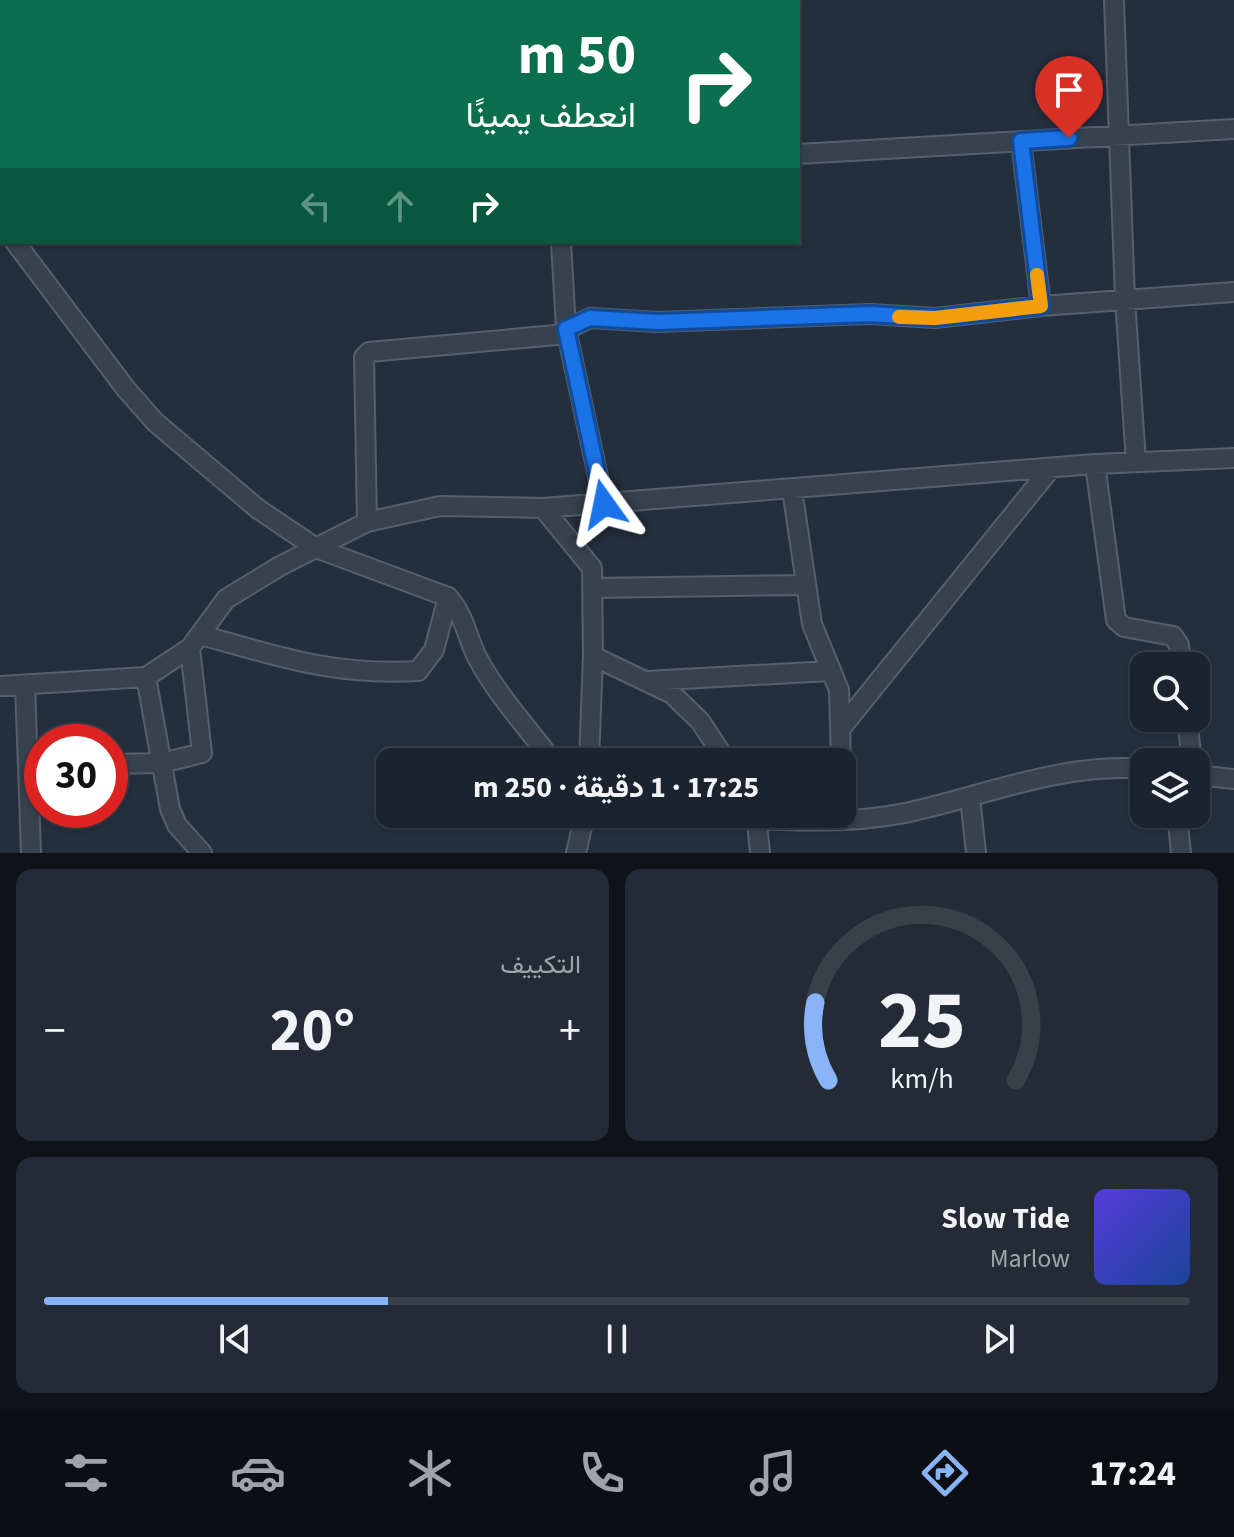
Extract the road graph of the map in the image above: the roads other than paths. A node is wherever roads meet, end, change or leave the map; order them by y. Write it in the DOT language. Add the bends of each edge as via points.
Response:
graph roads {
  1 [pos="1114,0"];
  2 [pos="1234,129"];
  3 [pos="1118,135"];
  4 [pos="1021,141"];
  5 [pos="800,154"];
  6 [pos="17,244"];
  7 [pos="549,244"];
  8 [pos="561,244"];
  9 [pos="562,267"];
  10 [pos="1234,292"];
  11 [pos="1125,299"];
  12 [pos="1041,306"];
  13 [pos="566,329"];
  14 [pos="1234,458"];
  15 [pos="1136,462"];
  16 [pos="1095,464"];
  17 [pos="1051,468"];
  18 [pos="792,489"];
  19 [pos="604,504"];
  20 [pos="543,508"];
  21 [pos="367,522"];
  22 [pos="316,548"];
  23 [pos="806,585"];
  24 [pos="593,588"];
  25 [pos="448,597"];
  26 [pos="196,641"];
  27 [pos="1180,652"];
  28 [pos="593,656"];
  29 [pos="830,671"];
  30 [pos="146,677"];
  31 [pos="646,681"];
  32 [pos="25,685"];
  33 [pos="0,686"];
  34 [pos="30,724"];
  35 [pos="841,728"];
  36 [pos="543,748"];
  37 [pos="590,748"];
  38 [pos="718,748"];
  39 [pos="841,748"];
  40 [pos="162,763"];
  41 [pos="128,764"];
  42 [pos="1130,768"];
  43 [pos="1210,776"];
  44 [pos="1234,779"];
  45 [pos="970,797"];
  46 [pos="856,816"];
  47 [pos="32,828"];
  48 [pos="582,828"];
  49 [pos="758,828"];
  50 [pos="1178,828"];
  51 [pos="31,853"];
  52 [pos="202,853"];
  53 [pos="576,853"];
  54 [pos="760,853"];
  55 [pos="976,853"];
  56 [pos="1181,853"];
  1 -- 3 [label="street"];
  2 -- 3 [label="street"];
  3 -- 4 [label="street"];
  3 -- 11 [label="street"];
  4 -- 5 [label="street"];
  4 -- 12 [label="street"];
  6 -- 22 [label="street" via="155,422 258,509"];
  7 -- 9 [label="street"];
  8 -- 9 [label="street"];
  9 -- 13 [label="street"];
  10 -- 11 [label="street"];
  11 -- 12 [label="street"];
  11 -- 15 [label="street"];
  12 -- 13 [label="street" via="935,318 590,318"];
  13 -- 19 [label="street"];
  13 -- 21 [label="street" via="518,340 378,350 364,357"];
  14 -- 15 [label="street"];
  15 -- 16 [label="street"];
  16 -- 17 [label="street"];
  16 -- 27 [label="street" via="1116,620 1124,627 1173,636"];
  17 -- 18 [label="street"];
  17 -- 35 [label="street"];
  18 -- 19 [label="street"];
  18 -- 23 [label="street"];
  19 -- 20 [label="street"];
  20 -- 21 [label="street" via="440,506"];
  20 -- 24 [label="street" via="592,568"];
  21 -- 22 [label="street"];
  22 -- 25 [label="street"];
  22 -- 26 [label="street" via="226,599"];
  23 -- 24 [label="street"];
  23 -- 29 [label="street" via="812,624"];
  24 -- 28 [label="street"];
  25 -- 26 [label="street" via="434,650 418,671 322,669"];
  25 -- 36 [label="street" via="458,607 498,693"];
  26 -- 30 [label="street"];
  26 -- 40 [label="street" via="202,753"];
  28 -- 31 [label="street"];
  28 -- 37 [label="street"];
  29 -- 31 [label="street"];
  29 -- 35 [label="street" via="839,690"];
  30 -- 32 [label="street"];
  30 -- 40 [label="street"];
  31 -- 38 [label="street" via="672,694"];
  32 -- 33 [label="street"];
  32 -- 34 [label="street"];
  35 -- 39 [label="street"];
  40 -- 41 [label="street"];
  40 -- 52 [label="street" via="174,819"];
  42 -- 45 [label="street" via="1091,767"];
  43 -- 44 [label="street"];
  45 -- 46 [label="street" via="902,813"];
  45 -- 55 [label="street"];
  47 -- 51 [label="street"];
  48 -- 53 [label="street"];
  49 -- 54 [label="street"];
  50 -- 56 [label="street"];
}
